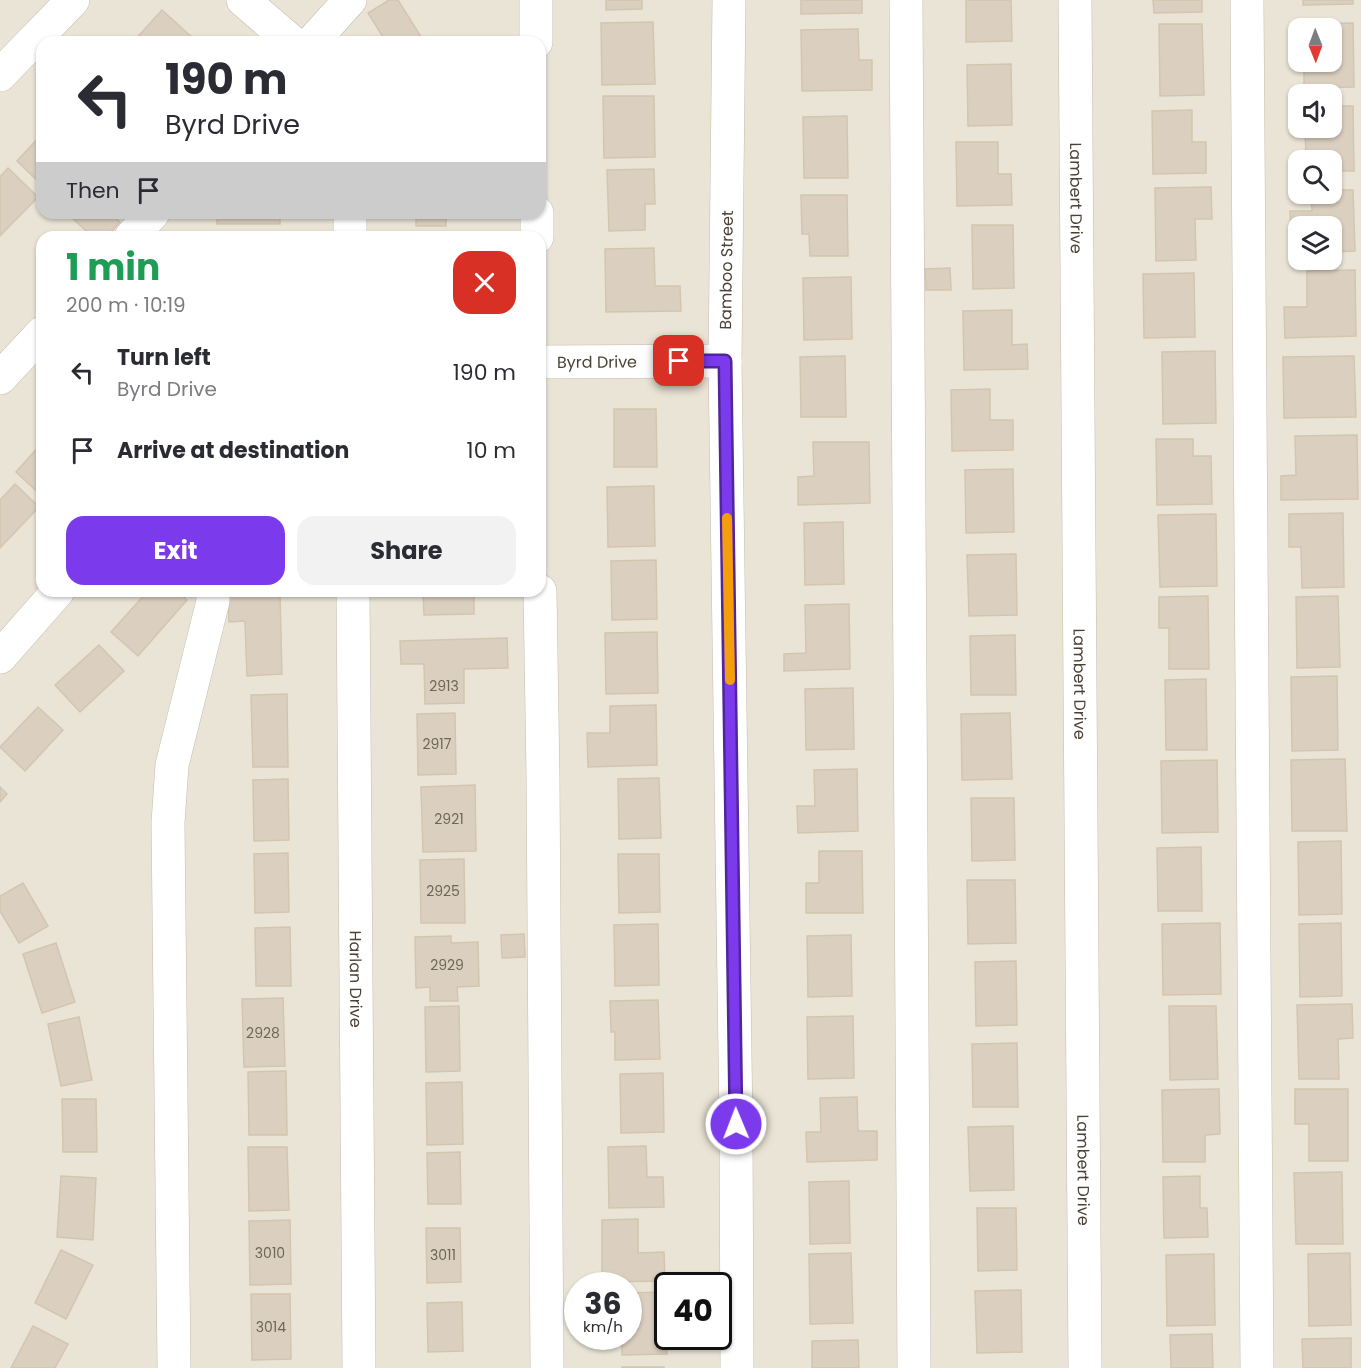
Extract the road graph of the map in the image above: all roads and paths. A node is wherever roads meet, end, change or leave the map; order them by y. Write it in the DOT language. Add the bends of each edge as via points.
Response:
graph roads {
  1 [pos="74,0"];
  2 [pos="243,0"];
  3 [pos="350,0"];
  4 [pos="536,0"];
  5 [pos="729,0"];
  6 [pos="906,0"];
  7 [pos="1075,0"];
  8 [pos="1247,0"];
  9 [pos="38,36"];
  10 [pos="285,36"];
  11 [pos="317,36"];
  12 [pos="536,36"];
  13 [pos="36,39"];
  14 [pos="0,75"];
  15 [pos="148,219"];
  16 [pos="136,231"];
  17 [pos="36,339"];
  18 [pos="725,361"];
  19 [pos="546,362"];
  20 [pos="0,378"];
  21 [pos="53,597"];
  22 [pos="213,597"];
  23 [pos="353,597"];
  24 [pos="540,597"];
  25 [pos="0,657"];
  26 [pos="174,1368"];
  27 [pos="359,1368"];
  28 [pos="547,1368"];
  29 [pos="737,1368"];
  30 [pos="914,1368"];
  31 [pos="1085,1368"];
  32 [pos="1257,1368"];
  1 -- 9 [label="street"];
  2 -- 10 [label="street"];
  3 -- 11 [label="street"];
  4 -- 12 [label="street"];
  5 -- 18 [label="street, Bamboo Street"];
  6 -- 30 [label="street"];
  7 -- 31 [label="street, Lambert Drive"];
  8 -- 32 [label="street"];
  13 -- 14 [label="street"];
  15 -- 16 [label="street"];
  17 -- 20 [label="street"];
  18 -- 19 [label="street, Byrd Drive"];
  18 -- 29 [label="street, Bamboo Street"];
  21 -- 25 [label="street"];
  22 -- 26 [label="street" via="172,765 168,823"];
  23 -- 27 [label="street, Harlan Drive"];
  24 -- 28 [label="street"];
}
